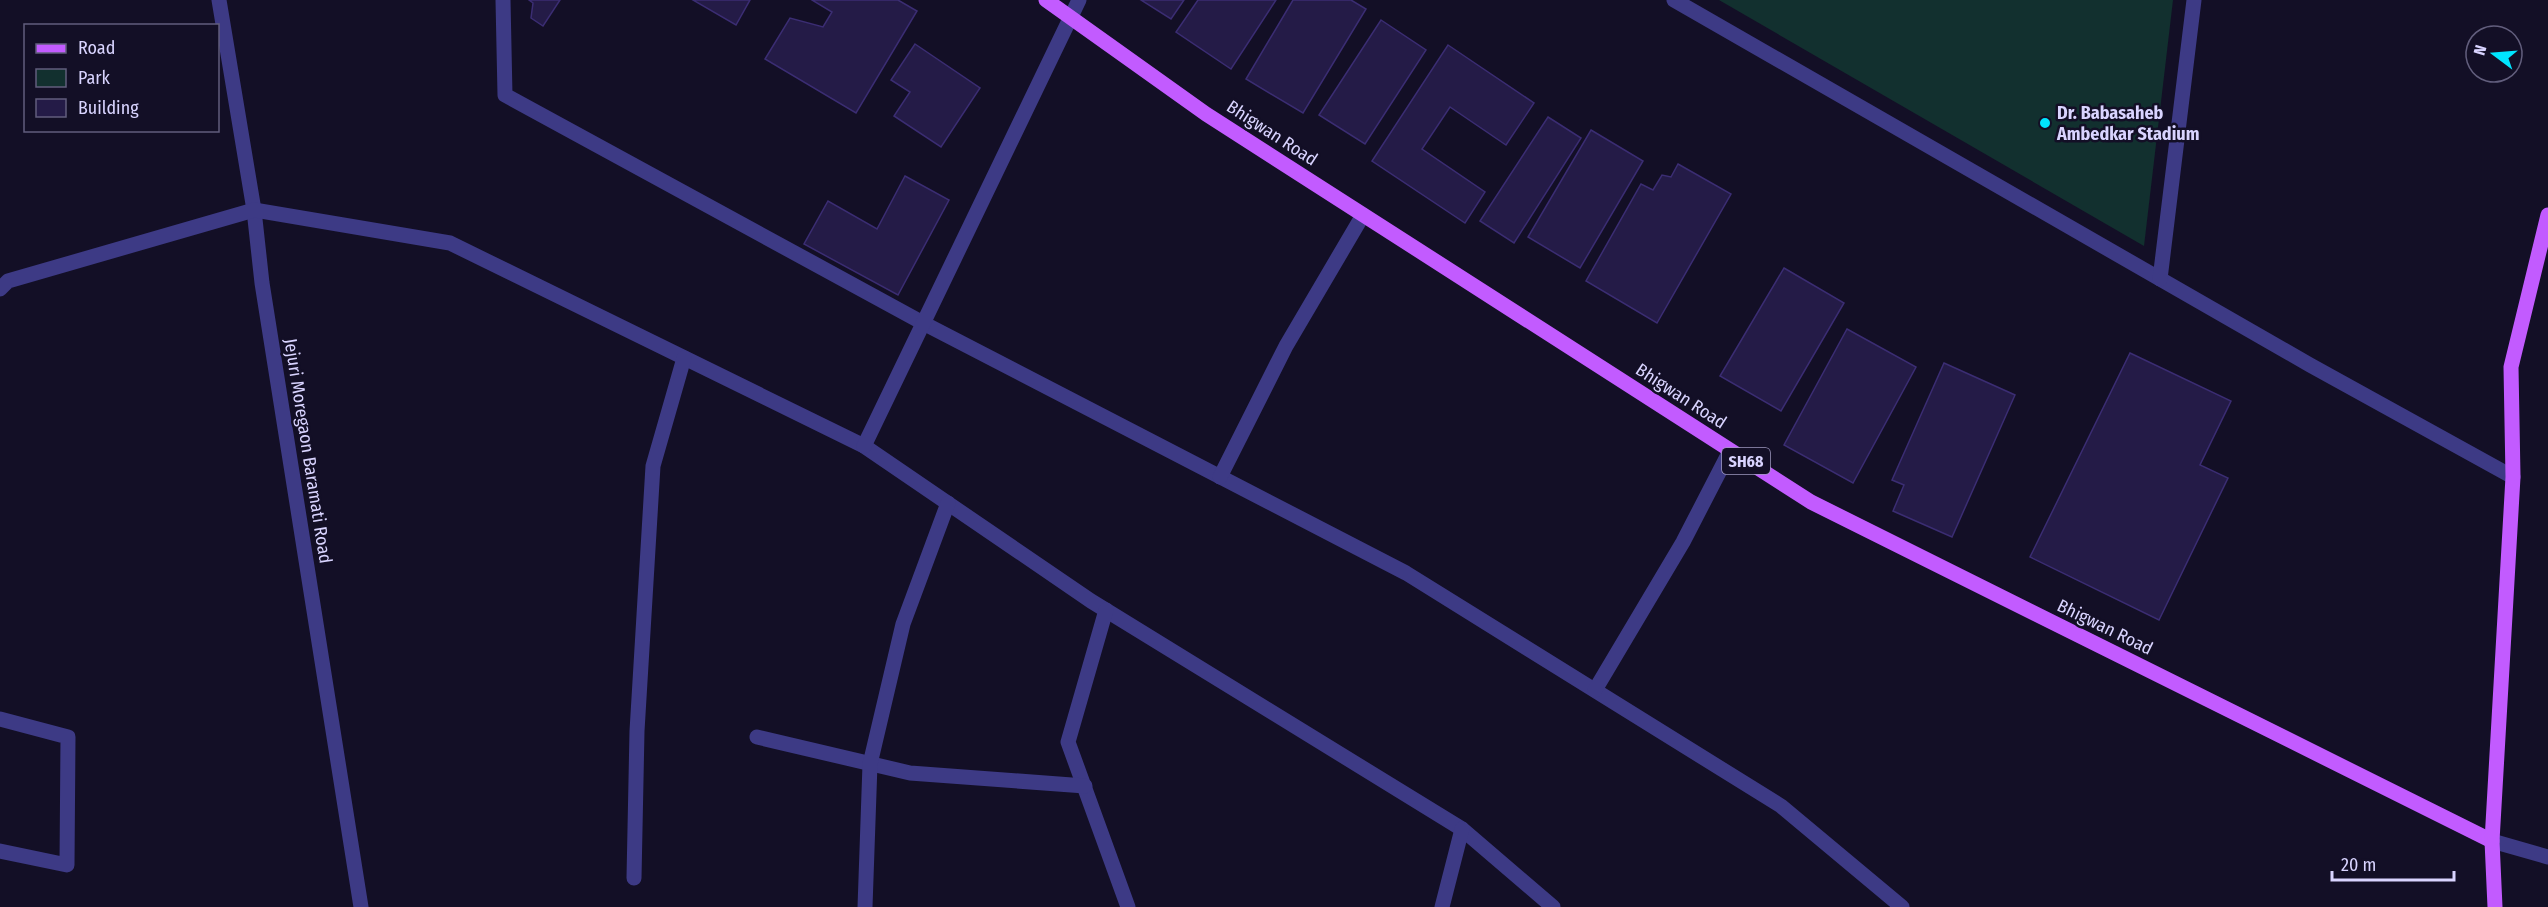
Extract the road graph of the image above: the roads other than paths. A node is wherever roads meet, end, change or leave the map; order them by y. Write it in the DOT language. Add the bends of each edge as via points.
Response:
graph roads {
  1 [pos="219,0"];
  2 [pos="503,0"];
  3 [pos="1046,0"];
  4 [pos="1079,0"];
  5 [pos="1674,0"];
  6 [pos="2194,0"];
  7 [pos="1071,17"];
  8 [pos="254,210"];
  9 [pos="1363,215"];
  10 [pos="2548,215"];
  11 [pos="2160,279"];
  12 [pos="0,289"];
  13 [pos="923,323"];
  14 [pos="684,358"];
  15 [pos="864,446"];
  16 [pos="1730,451"];
  17 [pos="1220,477"];
  18 [pos="2513,477"];
  19 [pos="948,503"];
  20 [pos="1106,610"];
  21 [pos="1595,690"];
  22 [pos="0,719"];
  23 [pos="757,737"];
  24 [pos="870,764"];
  25 [pos="1084,786"];
  26 [pos="1462,829"];
  27 [pos="2492,841"];
  28 [pos="0,851"];
  29 [pos="2548,857"];
  30 [pos="634,878"];
  31 [pos="361,907"];
  32 [pos="865,907"];
  33 [pos="1128,907"];
  34 [pos="1442,907"];
  35 [pos="1553,907"];
  36 [pos="1902,907"];
  37 [pos="2495,907"];
  1 -- 8 [label="street, Jejuri Moregaon Baramati Road"];
  2 -- 13 [label="street" via="505,96"];
  3 -- 7 [label="main road, Bhigwan Road / SH68"];
  4 -- 7 [label="street"];
  5 -- 11 [label="street"];
  6 -- 11 [label="street"];
  7 -- 9 [label="main road, Bhigwan Road / SH68" via="1206,114"];
  7 -- 13 [label="street"];
  8 -- 12 [label="street" via="8,281"];
  8 -- 14 [label="street" via="450,243"];
  8 -- 31 [label="street, Jejuri Moregaon Baramati Road" via="264,295"];
  9 -- 16 [label="main road, Bhigwan Road / SH68"];
  9 -- 17 [label="street" via="1286,346"];
  10 -- 18 [label="main road" via="2511,368"];
  11 -- 18 [label="street"];
  13 -- 15 [label="street"];
  13 -- 17 [label="street"];
  14 -- 15 [label="street"];
  14 -- 30 [label="street" via="653,466 637,731"];
  15 -- 19 [label="street"];
  16 -- 21 [label="street" via="1683,542"];
  16 -- 27 [label="main road, Bhigwan Road / SH68" via="1811,502"];
  17 -- 21 [label="street" via="1406,573"];
  18 -- 27 [label="main road"];
  19 -- 20 [label="street"];
  19 -- 24 [label="street" via="903,624"];
  20 -- 25 [label="street" via="1068,741"];
  20 -- 26 [label="street"];
  21 -- 36 [label="street" via="1781,806"];
  22 -- 28 [label="street" via="68,737 67,866"];
  23 -- 24 [label="street"];
  24 -- 25 [label="street" via="910,773"];
  24 -- 32 [label="street"];
  25 -- 33 [label="street"];
  26 -- 34 [label="street"];
  26 -- 35 [label="street"];
  27 -- 29 [label="street"];
  27 -- 37 [label="main road"];
}
